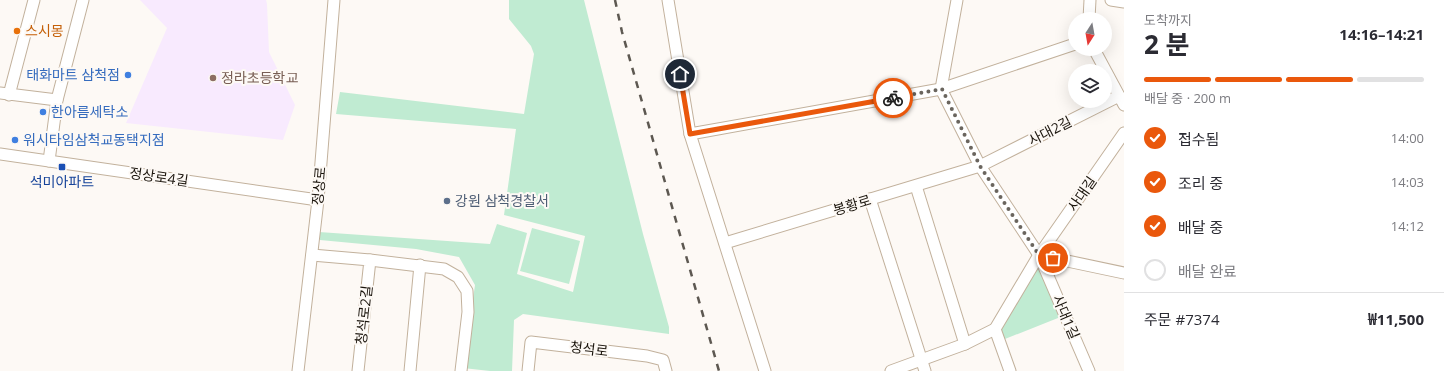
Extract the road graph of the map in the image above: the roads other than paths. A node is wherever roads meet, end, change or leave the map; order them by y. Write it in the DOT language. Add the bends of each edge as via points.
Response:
graph roads {
  1 [pos="34,0"];
  2 [pos="83,0"];
  3 [pos="334,0"];
  4 [pos="668,0"];
  5 [pos="957,0"];
  6 [pos="1090,0"];
  7 [pos="1111,0"];
  8 [pos="1124,2"];
  9 [pos="1089,12"];
  10 [pos="1068,46"];
  11 [pos="1098,56"];
  12 [pos="942,89"];
  13 [pos="5,94"];
  14 [pos="57,100"];
  15 [pos="1122,100"];
  16 [pos="1124,133"];
  17 [pos="690,134"];
  18 [pos="0,154"];
  19 [pos="49,161"];
  20 [pos="980,166"];
  21 [pos="916,186"];
  22 [pos="318,200"];
  23 [pos="870,200"];
  24 [pos="725,243"];
  25 [pos="312,255"];
  26 [pos="1039,255"];
  27 [pos="370,260"];
  28 [pos="420,265"];
  29 [pos="1124,273"];
  30 [pos="995,328"];
  31 [pos="965,344"];
  32 [pos="920,359"];
  33 [pos="298,371"];
  34 [pos="358,371"];
  35 [pos="410,371"];
  36 [pos="461,371"];
  37 [pos="528,371"];
  38 [pos="666,371"];
  39 [pos="765,371"];
  40 [pos="891,371"];
  41 [pos="925,371"];
  42 [pos="1010,371"];
  43 [pos="1089,371"];
  1 -- 13 [label="street"];
  2 -- 14 [label="street"];
  3 -- 22 [label="street, 정상로"];
  4 -- 17 [label="street"];
  5 -- 12 [label="street"];
  6 -- 9 [label="street"];
  7 -- 8 [label="street"];
  10 -- 12 [label="street"];
  11 -- 15 [label="street, 사대2길"];
  12 -- 17 [label="street"];
  12 -- 20 [label="street"];
  13 -- 14 [label="street"];
  14 -- 19 [label="street"];
  15 -- 20 [label="street, 사대2길"];
  16 -- 26 [label="street, 사대길"];
  17 -- 24 [label="street"];
  18 -- 19 [label="street, 정상로4길"];
  19 -- 22 [label="street, 정상로4길"];
  20 -- 21 [label="street, 봉황로"];
  20 -- 26 [label="street"];
  21 -- 23 [label="street, 봉황로"];
  21 -- 31 [label="street"];
  22 -- 25 [label="street, 정상로"];
  23 -- 24 [label="street, 봉황로"];
  23 -- 32 [label="street"];
  24 -- 39 [label="street"];
  25 -- 27 [label="street"];
  25 -- 33 [label="street, 정상로"];
  26 -- 29 [label="street"];
  26 -- 30 [label="street"];
  26 -- 43 [label="street, 사대1길"];
  27 -- 28 [label="street"];
  27 -- 34 [label="street, 청석로2길"];
  28 -- 35 [label="street"];
  28 -- 36 [label="street" via="444,269 458,277 467,292 468,312"];
  30 -- 31 [label="street"];
  30 -- 42 [label="street"];
  31 -- 32 [label="street"];
  32 -- 40 [label="street"];
  32 -- 41 [label="street"];
  37 -- 38 [label="street, 청석로" via="531,342 647,356 663,360"];
}
